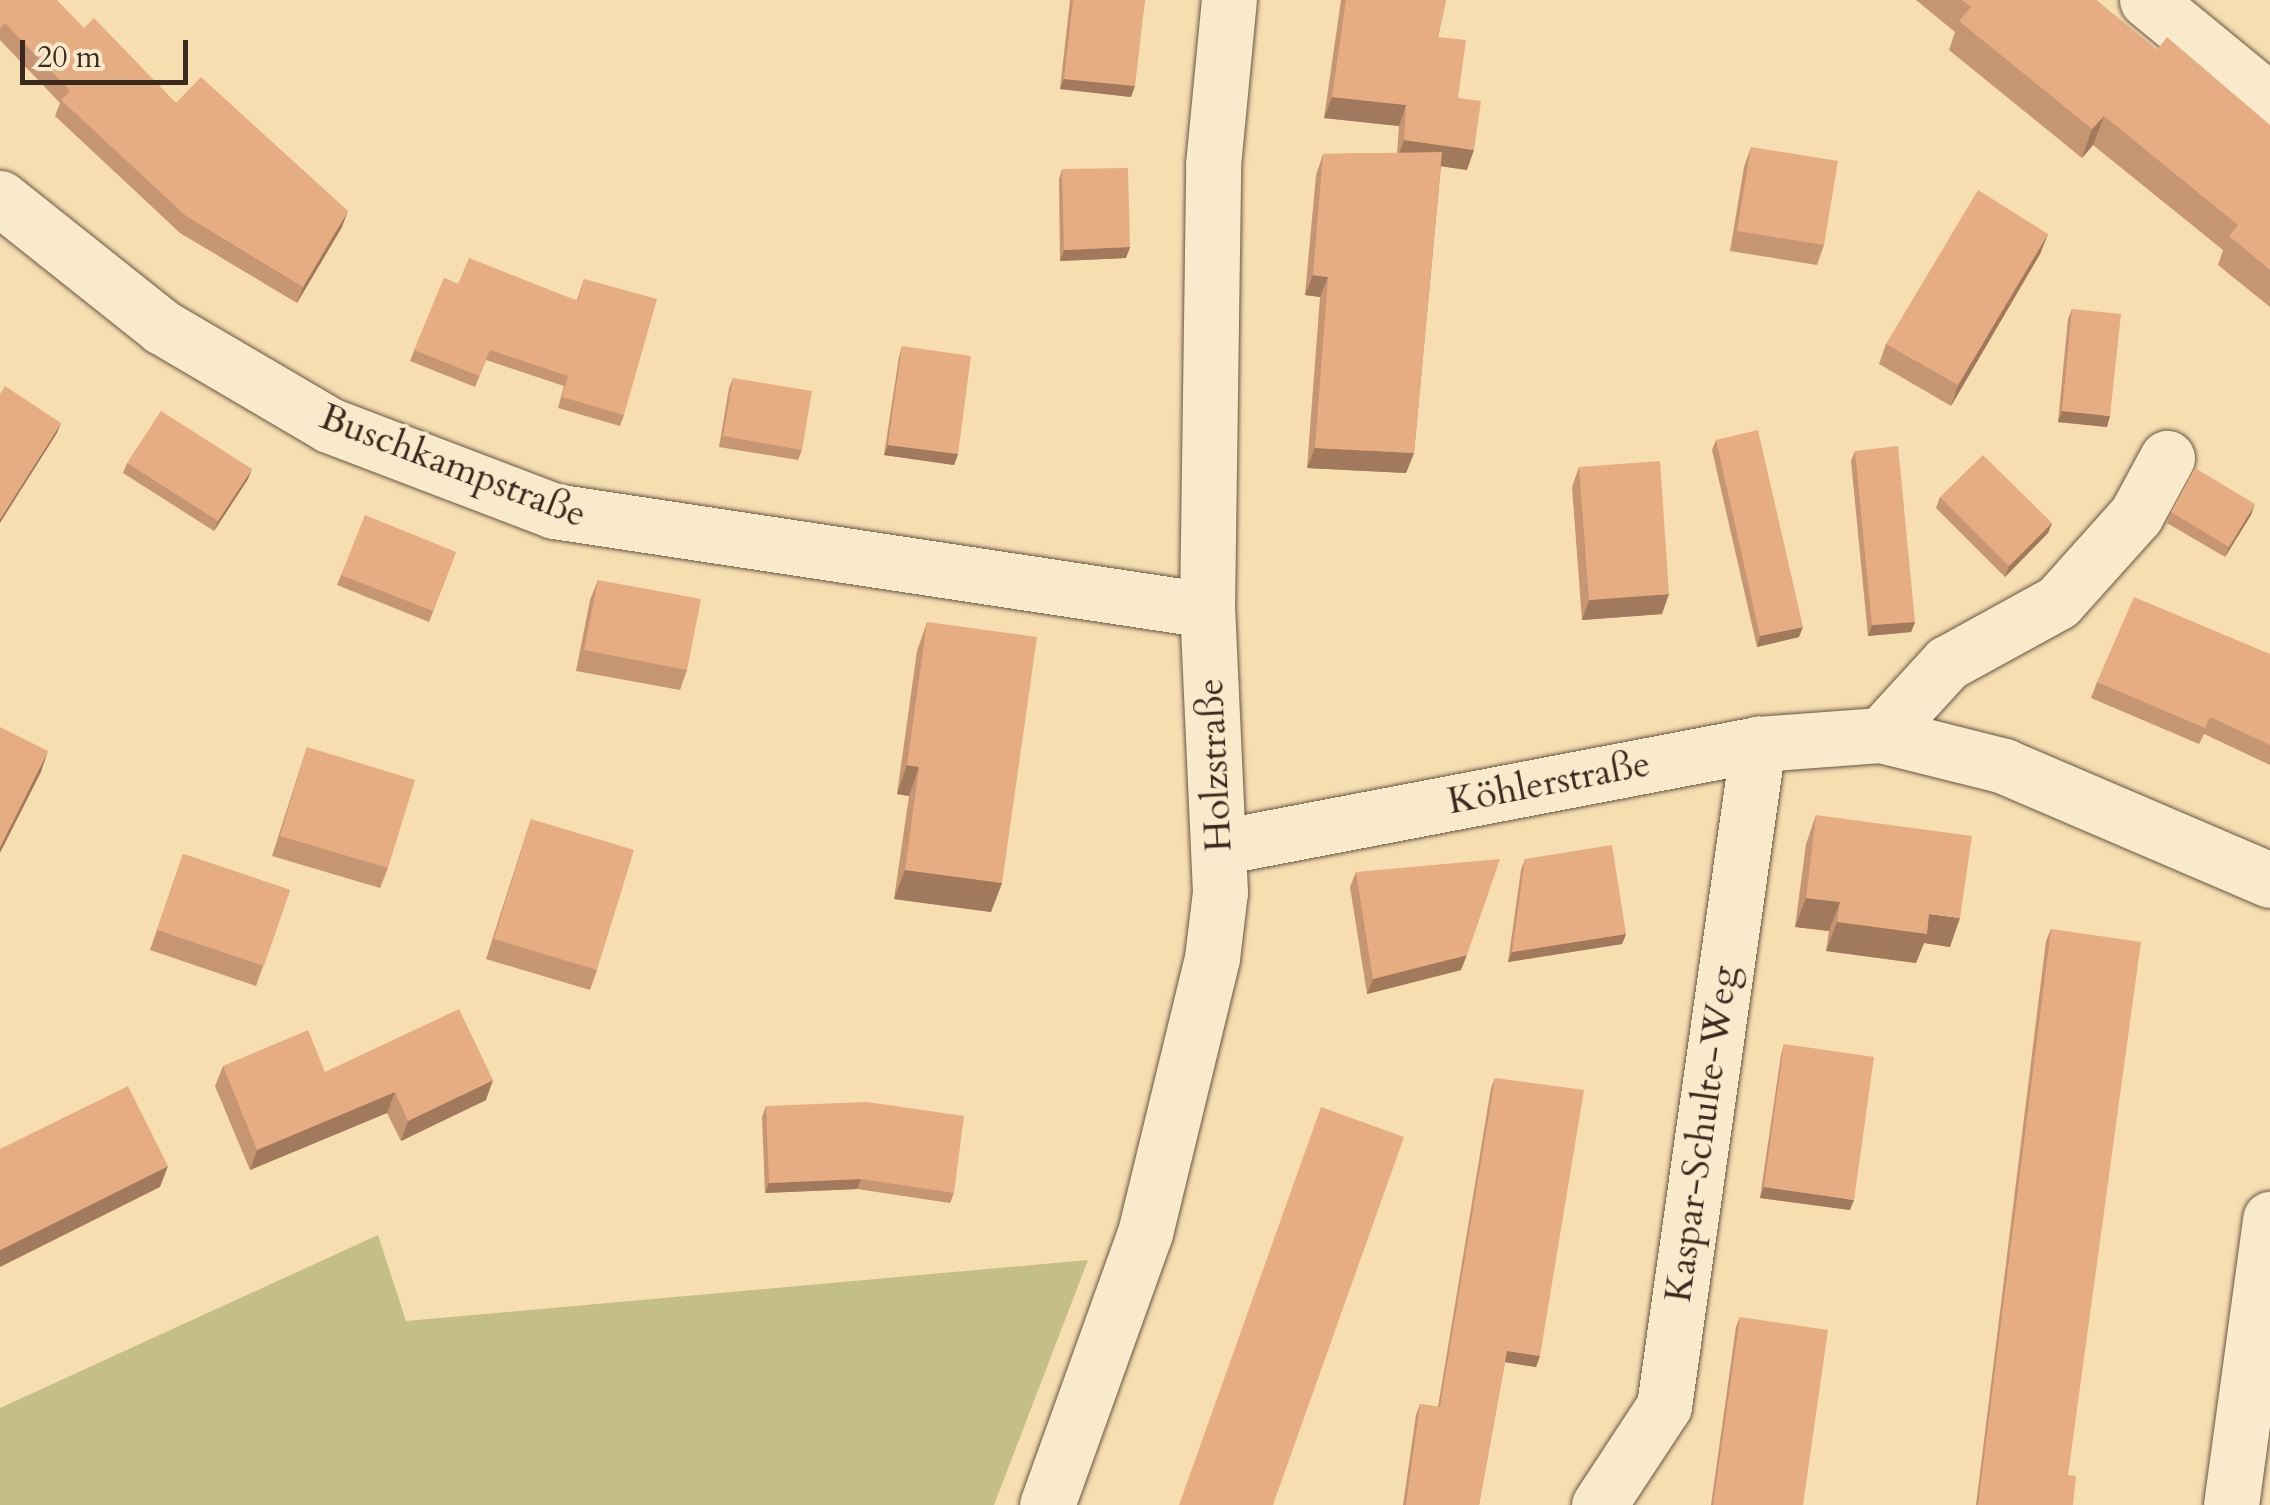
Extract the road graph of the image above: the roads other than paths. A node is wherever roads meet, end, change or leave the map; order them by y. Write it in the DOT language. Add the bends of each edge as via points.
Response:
graph roads {
  1 [pos="1229,0"];
  2 [pos="2147,0"];
  3 [pos="2270,101"];
  4 [pos="0,198"];
  5 [pos="2167,458"];
  6 [pos="1207,610"];
  7 [pos="1881,735"];
  8 [pos="1758,744"];
  9 [pos="1220,847"];
  10 [pos="2270,880"];
  11 [pos="2270,1220"];
  12 [pos="1048,1505"];
  13 [pos="1599,1505"];
  14 [pos="2230,1505"];
  1 -- 6 [label="street, Holzstraße" via="1212,165"];
  2 -- 3 [label="street"];
  4 -- 6 [label="street, Buschkampstraße" via="162,326 329,425 554,511"];
  5 -- 7 [label="street" via="2136,515 2058,602 1947,664"];
  6 -- 9 [label="street, Holzstraße"];
  7 -- 8 [label="street, Köhlerstraße"];
  7 -- 10 [label="street, Köhlerstraße" via="2004,766"];
  8 -- 9 [label="street, Köhlerstraße"];
  8 -- 13 [label="street, Kaspar-Schulte-Weg" via="1664,1406"];
  9 -- 12 [label="street, Holzstraße" via="1212,958 1174,1132"];
  11 -- 14 [label="street"];
}
